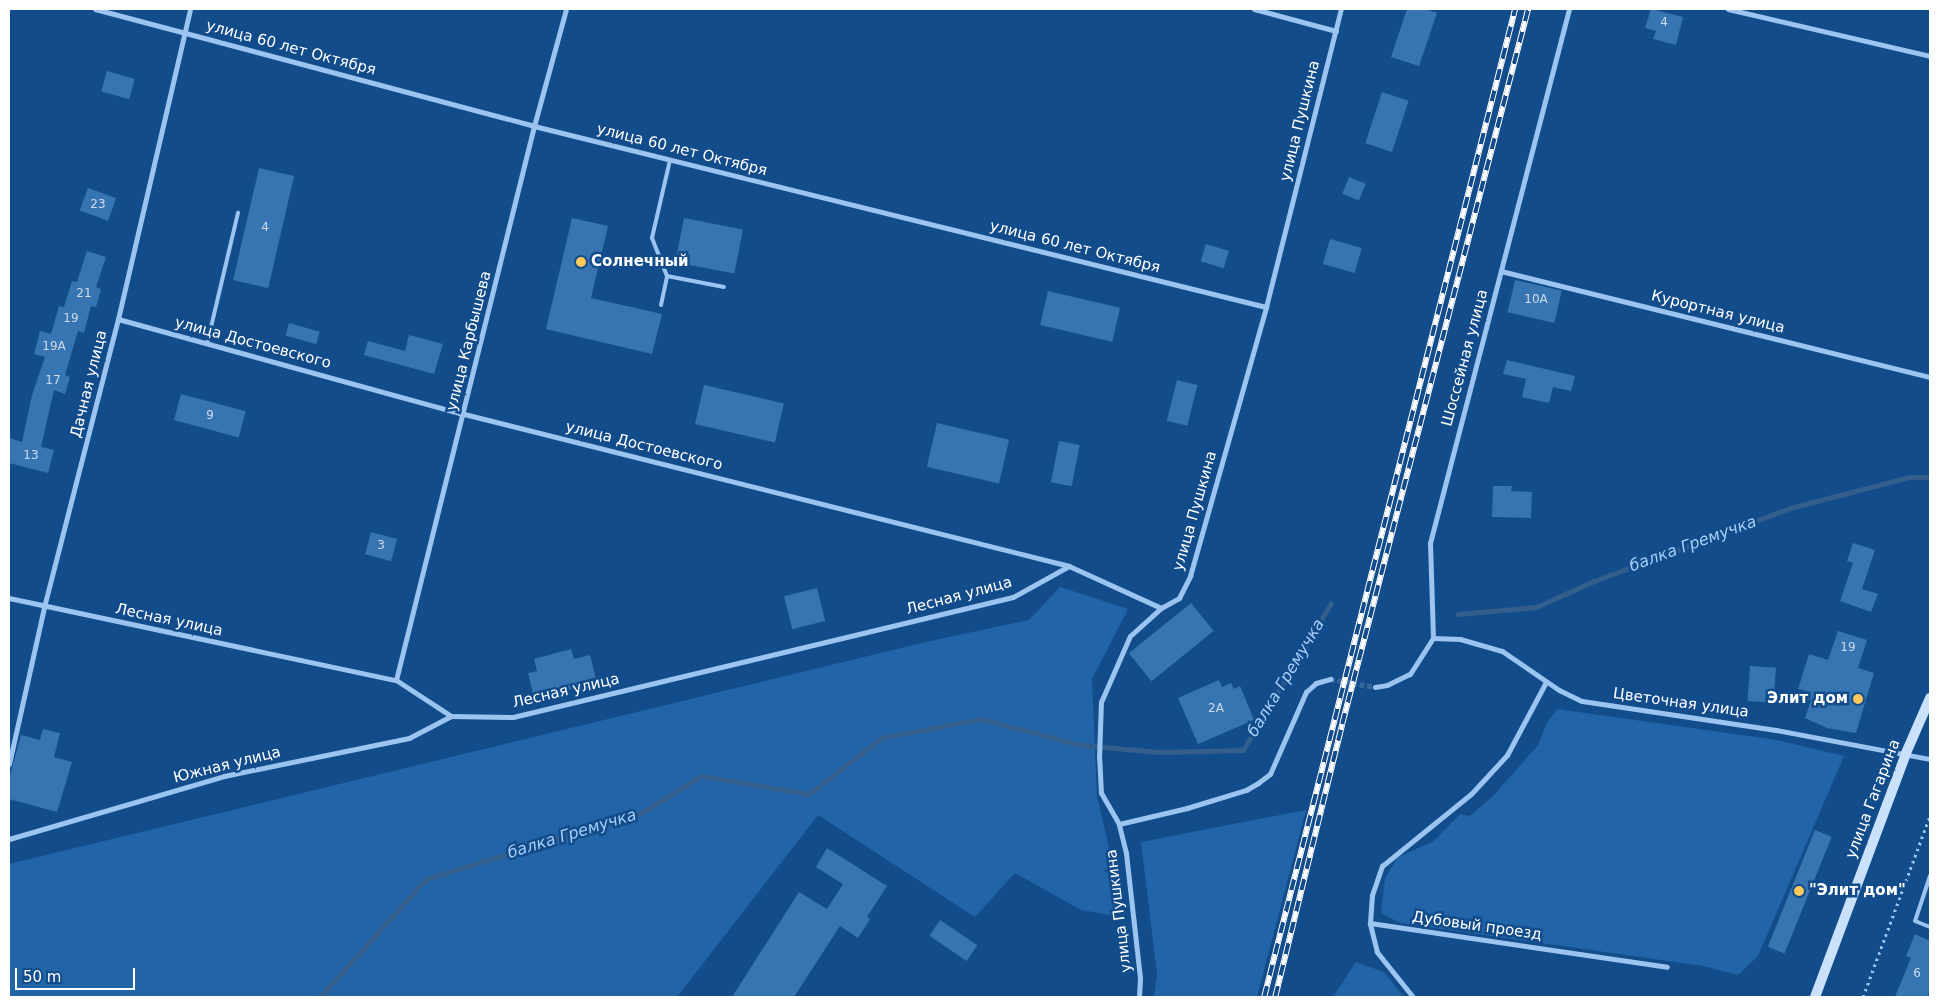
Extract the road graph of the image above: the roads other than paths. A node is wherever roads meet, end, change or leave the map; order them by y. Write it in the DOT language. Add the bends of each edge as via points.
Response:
graph roads {
  1 [pos="95,9"];
  2 [pos="190,9"];
  3 [pos="566,9"];
  4 [pos="1254,9"];
  5 [pos="1341,9"];
  6 [pos="1569,9"];
  7 [pos="1728,9"];
  8 [pos="184,32"];
  9 [pos="1336,32"];
  10 [pos="1930,56"];
  11 [pos="534,126"];
  12 [pos="670,160"];
  13 [pos="238,213"];
  14 [pos="1501,271"];
  15 [pos="667,276"];
  16 [pos="724,288"];
  17 [pos="661,305"];
  18 [pos="1266,307"];
  19 [pos="118,319"];
  20 [pos="207,344"];
  21 [pos="1930,377"];
  22 [pos="464,414"];
  23 [pos="1069,566"];
  24 [pos="9,598"];
  25 [pos="44,607"];
  26 [pos="1161,608"];
  27 [pos="1434,638"];
  28 [pos="1330,679"];
  29 [pos="396,680"];
  30 [pos="1546,682"];
  31 [pos="1375,687"];
  32 [pos="1930,698"];
  33 [pos="451,716"];
  34 [pos="1906,753"];
  35 [pos="1930,759"];
  36 [pos="9,764"];
  37 [pos="1119,824"];
  38 [pos="9,838"];
  39 [pos="1930,876"];
  40 [pos="1370,923"];
  41 [pos="1930,927"];
  42 [pos="1667,967"];
  43 [pos="1139,997"];
  44 [pos="1413,997"];
  45 [pos="1815,997"];
  1 -- 8 [label="street, улица 60 лет Октября"];
  2 -- 8 [label="street, Дачная улица"];
  3 -- 11 [label="street, улица Карбышева"];
  4 -- 9 [label="street"];
  5 -- 9 [label="street, улица Пушкина"];
  6 -- 14 [label="street, Шоссейная улица"];
  7 -- 10 [label="street"];
  8 -- 11 [label="street, улица 60 лет Октября"];
  8 -- 19 [label="street, Дачная улица"];
  9 -- 18 [label="street, улица Пушкина"];
  11 -- 12 [label="street, улица 60 лет Октября"];
  11 -- 22 [label="street, улица Карбышева"];
  12 -- 15 [label="lane" via="652,238"];
  12 -- 18 [label="street, улица 60 лет Октября"];
  13 -- 20 [label="lane"];
  14 -- 21 [label="street, Курортная улица"];
  14 -- 27 [label="street, Шоссейная улица" via="1430,543"];
  15 -- 16 [label="lane"];
  15 -- 17 [label="lane"];
  18 -- 26 [label="street, улица Пушкина" via="1190,576 1178,598"];
  19 -- 20 [label="street, улица Достоевского"];
  19 -- 25 [label="street, Дачная улица"];
  20 -- 22 [label="street, улица Достоевского"];
  22 -- 23 [label="street, улица Достоевского"];
  22 -- 29 [label="street, улица Карбышева"];
  23 -- 26 [label="street, улица Достоевского"];
  23 -- 33 [label="street, Лесная улица" via="1004,599 513,717"];
  24 -- 25 [label="street, Лесная улица"];
  25 -- 29 [label="street, Лесная улица"];
  25 -- 36 [label="street, Дачная улица"];
  26 -- 37 [label="street, улица Пушкина" via="1130,636 1102,702 1099,737 1101,793"];
  27 -- 30 [label="street, Цветочная улица" via="1460,639 1502,651"];
  27 -- 31 [label="street" via="1410,674"];
  28 -- 37 [label="street" via="1316,682 1306,692 1270,774 1258,783 1246,790 1187,808"];
  29 -- 33 [label="street, Лесная улица"];
  30 -- 34 [label="street, Цветочная улица" via="1582,701"];
  30 -- 40 [label="street" via="1507,755 1471,794 1382,866 1372,895"];
  32 -- 34 [label="main road, улица Гагарина"];
  33 -- 38 [label="street, Южная улица" via="409,738 224,776"];
  34 -- 35 [label="street, Цветочная улица"];
  34 -- 45 [label="main road, улица Гагарина"];
  37 -- 43 [label="street, улица Пушкина" via="1126,853 1140,978"];
  39 -- 41 [label="lane" via="1915,921"];
  40 -- 42 [label="street, Дубовый проезд"];
  40 -- 44 [label="street" via="1377,952"];
}
